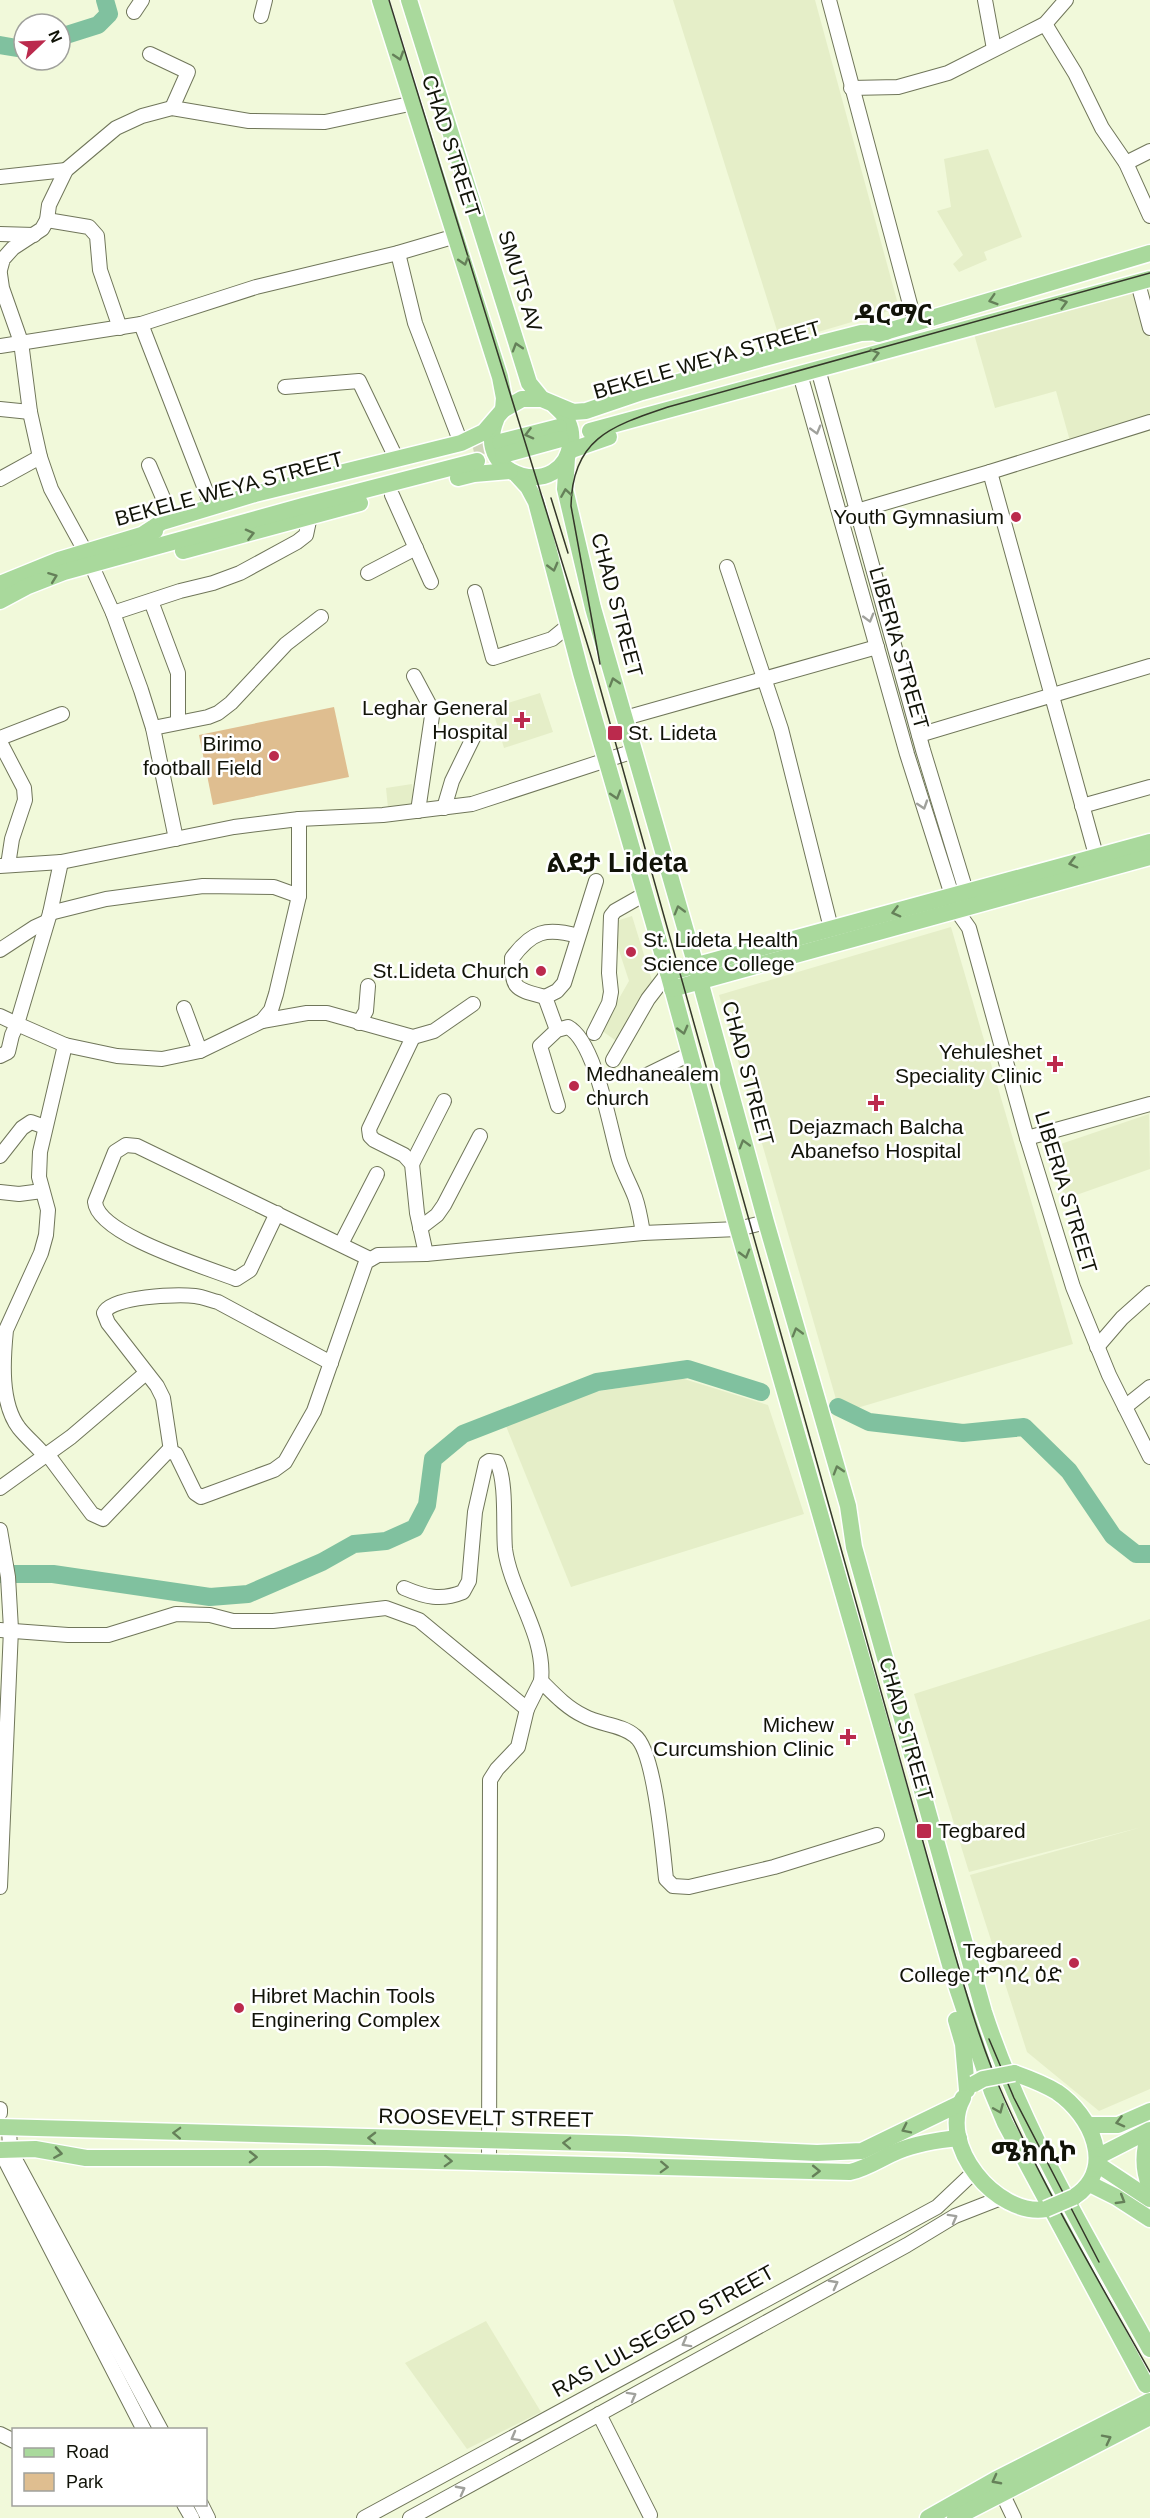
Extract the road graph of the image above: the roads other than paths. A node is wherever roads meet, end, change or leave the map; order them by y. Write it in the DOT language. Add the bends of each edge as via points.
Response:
graph roads {
  1 [pos="142,0"];
  2 [pos="265,0"];
  3 [pos="381,0"];
  4 [pos="409,0"];
  5 [pos="829,0"];
  6 [pos="985,0"];
  7 [pos="1066,0"];
  8 [pos="134,12"];
  9 [pos="261,16"];
  10 [pos="1045,24"];
  11 [pos="994,49"];
  12 [pos="150,54"];
  13 [pos="851,88"];
  14 [pos="414,103"];
  15 [pos="172,108"];
  16 [pos="1150,151"];
  17 [pos="1126,162"];
  18 [pos="66,170"];
  19 [pos="0,177"];
  20 [pos="1150,216"];
  21 [pos="47,220"];
  22 [pos="0,234"];
  23 [pos="34,235"];
  24 [pos="456,236"];
  25 [pos="398,253"];
  26 [pos="1150,253"];
  27 [pos="0,272"];
  28 [pos="1147,281"];
  29 [pos="5,307"];
  30 [pos="915,323"];
  31 [pos="141,324"];
  32 [pos="120,328"];
  33 [pos="1150,328"];
  34 [pos="886,332"];
  35 [pos="21,342"];
  36 [pos="0,346"];
  37 [pos="818,369"];
  38 [pos="793,376"];
  39 [pos="285,387"];
  40 [pos="548,402"];
  41 [pos="0,409"];
  42 [pos="30,412"];
  43 [pos="500,414"];
  44 [pos="1150,422"];
  45 [pos="564,444"];
  46 [pos="502,448"];
  47 [pos="471,451"];
  48 [pos="40,457"];
  49 [pos="397,460"];
  50 [pos="149,465"];
  51 [pos="990,472"];
  52 [pos="513,473"];
  53 [pos="0,478"];
  54 [pos="392,495"];
  55 [pos="212,507"];
  56 [pos="857,510"];
  57 [pos="310,516"];
  58 [pos="840,516"];
  59 [pos="172,519"];
  60 [pos="145,533"];
  61 [pos="416,548"];
  62 [pos="153,549"];
  63 [pos="89,558"];
  64 [pos="727,567"];
  65 [pos="368,573"];
  66 [pos="431,582"];
  67 [pos="0,584"];
  68 [pos="475,592"];
  69 [pos="0,601"];
  70 [pos="151,601"];
  71 [pos="113,613"];
  72 [pos="321,617"];
  73 [pos="568,626"];
  74 [pos="877,646"];
  75 [pos="1150,666"];
  76 [pos="414,676"];
  77 [pos="903,676"];
  78 [pos="765,678"];
  79 [pos="887,682"];
  80 [pos="1051,696"];
  81 [pos="62,714"];
  82 [pos="625,718"];
  83 [pos="178,722"];
  84 [pos="153,728"];
  85 [pos="919,735"];
  86 [pos="474,738"];
  87 [pos="0,740"];
  88 [pos="634,751"];
  89 [pos="605,760"];
  90 [pos="1150,787"];
  91 [pos="1082,806"];
  92 [pos="444,808"];
  93 [pos="418,811"];
  94 [pos="299,819"];
  95 [pos="6,837"];
  96 [pos="176,839"];
  97 [pos="1150,842"];
  98 [pos="1150,857"];
  99 [pos="61,862"];
  100 [pos="1099,864"];
  101 [pos="4,866"];
  102 [pos="596,881"];
  103 [pos="645,894"];
  104 [pos="298,896"];
  105 [pos="962,902"];
  106 [pos="48,918"];
  107 [pos="578,936"];
  108 [pos="833,937"];
  109 [pos="0,950"];
  110 [pos="698,974"];
  111 [pos="667,981"];
  112 [pos="368,986"];
  113 [pos="545,997"];
  114 [pos="473,1004"];
  115 [pos="184,1008"];
  116 [pos="0,1016"];
  117 [pos="262,1022"];
  118 [pos="359,1023"];
  119 [pos="18,1024"];
  120 [pos="557,1030"];
  121 [pos="594,1033"];
  122 [pos="413,1037"];
  123 [pos="64,1044"];
  124 [pos="200,1052"];
  125 [pos="690,1054"];
  126 [pos="0,1056"];
  127 [pos="613,1060"];
  128 [pos="647,1075"];
  129 [pos="444,1101"];
  130 [pos="1150,1104"];
  131 [pos="558,1106"];
  132 [pos="45,1127"];
  133 [pos="480,1136"];
  134 [pos="1028,1138"];
  135 [pos="0,1156"];
  136 [pos="412,1164"];
  137 [pos="377,1174"];
  138 [pos="42,1191"];
  139 [pos="0,1192"];
  140 [pos="278,1213"];
  141 [pos="766,1222"];
  142 [pos="420,1228"];
  143 [pos="738,1229"];
  144 [pos="644,1233"];
  145 [pos="341,1244"];
  146 [pos="426,1254"];
  147 [pos="370,1259"];
  148 [pos="1150,1293"];
  149 [pos="5,1319"];
  150 [pos="1096,1347"];
  151 [pos="331,1363"];
  152 [pos="146,1372"];
  153 [pos="1150,1387"];
  154 [pos="1125,1407"];
  155 [pos="171,1451"];
  156 [pos="47,1455"];
  157 [pos="1150,1457"];
  158 [pos="0,1488"];
  159 [pos="814,1490"];
  160 [pos="852,1525"];
  161 [pos="0,1530"];
  162 [pos="404,1588"];
  163 [pos="6,1629"];
  164 [pos="541,1681"];
  165 [pos="527,1709"];
  166 [pos="3,1771"];
  167 [pos="877,1835"];
  168 [pos="1,1849"];
  169 [pos="0,1887"];
  170 [pos="1018,2075"];
  171 [pos="967,2093"];
  172 [pos="1150,2111"];
  173 [pos="2,2119"];
  174 [pos="1089,2125"];
  175 [pos="1150,2131"];
  176 [pos="960,2138"];
  177 [pos="488,2141"];
  178 [pos="626,2145"];
  179 [pos="3,2150"];
  180 [pos="1097,2160"];
  181 [pos="489,2163"];
  182 [pos="625,2166"];
  183 [pos="974,2172"];
  184 [pos="1150,2187"];
  185 [pos="1081,2192"];
  186 [pos="1001,2198"];
  187 [pos="1150,2199"];
  188 [pos="1043,2209"];
  189 [pos="1150,2219"];
  190 [pos="804,2278"];
  191 [pos="814,2295"];
  192 [pos="747,2310"];
  193 [pos="757,2326"];
  194 [pos="1150,2331"];
  195 [pos="1150,2349"];
  196 [pos="581,2400"];
  197 [pos="1148,2404"];
  198 [pos="595,2416"];
  199 [pos="143,2428"];
  200 [pos="160,2428"];
  201 [pos="1002,2493"];
  202 [pos="650,2515"];
  203 [pos="364,2518"];
  204 [pos="410,2518"];
  205 [pos="928,2518"];
  206 [pos="955,2518"];
  207 [pos="1014,2518"];
  1 -- 8 [label="street"];
  2 -- 9 [label="street"];
  3 -- 14 [label="main road, CHAD STREET, one-way"];
  40 -- 4 [label="main road, SMUTS AV, one-way" via="529,383"];
  5 -- 13 [label="street"];
  6 -- 11 [label="street"];
  7 -- 10 [label="street"];
  10 -- 11 [label="street"];
  10 -- 17 [label="street" via="1102,128"];
  11 -- 13 [label="street" via="948,73 898,87"];
  12 -- 15 [label="street" via="188,72"];
  13 -- 30 [label="street"];
  14 -- 15 [label="street" via="325,122 290,123 249,121"];
  14 -- 24 [label="main road, CHAD STREET"];
  15 -- 18 [label="street" via="116,128"];
  16 -- 17 [label="street"];
  17 -- 20 [label="street"];
  18 -- 19 [label="street"];
  18 -- 21 [label="street" via="49,205"];
  21 -- 23 [label="street"];
  21 -- 32 [label="street" via="89,226 94,231 100,270"];
  22 -- 23 [label="street"];
  23 -- 27 [label="street" via="13,248 3,259"];
  24 -- 25 [label="street"];
  24 -- 43 [label="main road, CHAD STREET, one-way" via="500,376 504,398"];
  25 -- 31 [label="street" via="256,287"];
  25 -- 47 [label="street" via="415,323"];
  26 -- 30 [label="main road, BEKELE WEYA STREET, one-way"];
  27 -- 29 [label="street"];
  28 -- 33 [label="street"];
  37 -- 28 [label="main road, BEKELE WEYA STREET, one-way"];
  29 -- 35 [label="street"];
  30 -- 34 [label="main road, BEKELE WEYA STREET"];
  31 -- 32 [label="street"];
  31 -- 55 [label="street"];
  32 -- 35 [label="street"];
  34 -- 38 [label="main road, BEKELE WEYA STREET" via="589,424"];
  34 -- 40 [label="main road" via="861,333 783,353 586,411 573,412"];
  35 -- 36 [label="street"];
  35 -- 42 [label="street"];
  37 -- 38 [label="main road, BEKELE WEYA STREET"];
  37 -- 56 [label="street, LIBERIA STREET"];
  38 -- 45 [label="main road" via="722,404 590,442"];
  38 -- 58 [label="street, LIBERIA STREET, one-way"];
  39 -- 49 [label="street" via="359,381"];
  40 -- 43 [label="main road" via="522,399"];
  40 -- 45 [label="main road" via="568,421 572,436"];
  41 -- 42 [label="street"];
  42 -- 48 [label="street"];
  43 -- 47 [label="main road"];
  43 -- 52 [label="main road" via="492,435 493,448 498,460"];
  44 -- 51 [label="street"];
  45 -- 46 [label="main road"];
  45 -- 52 [label="main road" via="557,469 545,476 532,478"];
  82 -- 45 [label="main road, CHAD STREET, one-way" via="569,509"];
  47 -- 49 [label="main road"];
  47 -- 60 [label="main road, BEKELE WEYA STREET"];
  47 -- 62 [label="main road"];
  48 -- 53 [label="street"];
  48 -- 63 [label="street" via="51,489"];
  49 -- 55 [label="main road"];
  50 -- 59 [label="street"];
  51 -- 56 [label="street"];
  51 -- 80 [label="street"];
  52 -- 54 [label="main road" via="474,474"];
  52 -- 73 [label="main road, CHAD STREET, one-way" via="528,487 536,502"];
  54 -- 57 [label="main road"];
  54 -- 61 [label="street"];
  55 -- 59 [label="main road"];
  56 -- 58 [label="street"];
  56 -- 77 [label="street, LIBERIA STREET"];
  62 -- 57 [label="main road, one-way" via="173,554"];
  57 -- 70 [label="street" via="306,535 240,573"];
  58 -- 74 [label="street, LIBERIA STREET, one-way"];
  59 -- 60 [label="main road"];
  60 -- 63 [label="main road, BEKELE WEYA STREET"];
  61 -- 65 [label="street"];
  61 -- 66 [label="street"];
  62 -- 63 [label="main road"];
  63 -- 67 [label="main road, BEKELE WEYA STREET" via="21,574"];
  69 -- 63 [label="main road, one-way"];
  63 -- 71 [label="street"];
  64 -- 78 [label="street"];
  68 -- 73 [label="street" via="494,658 552,639"];
  70 -- 71 [label="street"];
  70 -- 83 [label="street" via="178,673"];
  71 -- 84 [label="street"];
  72 -- 83 [label="street" via="286,644 218,713"];
  73 -- 89 [label="main road, CHAD STREET"];
  74 -- 78 [label="street"];
  74 -- 79 [label="street, LIBERIA STREET"];
  75 -- 80 [label="street"];
  76 -- 93 [label="street" via="432,716"];
  77 -- 79 [label="street"];
  77 -- 85 [label="street, LIBERIA STREET"];
  78 -- 82 [label="street"];
  78 -- 108 [label="street"];
  79 -- 105 [label="street, LIBERIA STREET, one-way"];
  80 -- 85 [label="street"];
  80 -- 91 [label="street"];
  81 -- 87 [label="street"];
  82 -- 88 [label="main road, CHAD STREET"];
  83 -- 84 [label="street"];
  84 -- 96 [label="street"];
  85 -- 105 [label="street, LIBERIA STREET"];
  86 -- 92 [label="street" via="452,781"];
  87 -- 95 [label="street" via="24,788 25,800"];
  88 -- 89 [label="street"];
  110 -- 88 [label="main road, CHAD STREET, one-way"];
  89 -- 92 [label="street" via="483,802"];
  89 -- 103 [label="main road, CHAD STREET, one-way"];
  90 -- 91 [label="street"];
  91 -- 100 [label="street"];
  92 -- 93 [label="street"];
  93 -- 94 [label="street"];
  94 -- 96 [label="street"];
  94 -- 104 [label="street"];
  95 -- 101 [label="street"];
  96 -- 99 [label="street"];
  97 -- 100 [label="main road"];
  98 -- 100 [label="main road"];
  99 -- 101 [label="street"];
  99 -- 106 [label="street"];
  100 -- 105 [label="main road"];
  102 -- 107 [label="street"];
  103 -- 111 [label="main road, CHAD STREET"];
  103 -- 121 [label="street" via="611,916 611,992"];
  104 -- 106 [label="street" via="274,887 203,886 106,899"];
  104 -- 117 [label="street" via="276,994"];
  105 -- 108 [label="main road"];
  105 -- 134 [label="street, LIBERIA STREET"];
  106 -- 109 [label="street"];
  106 -- 119 [label="street"];
  107 -- 113 [label="street" via="564,983"];
  107 -- 113 [label="street" via="551,930 541,932 512,958 515,987"];
  108 -- 110 [label="main road"];
  110 -- 111 [label="main road"];
  141 -- 110 [label="main road, CHAD STREET, one-way"];
  111 -- 125 [label="main road, CHAD STREET, one-way"];
  111 -- 127 [label="street" via="648,999"];
  112 -- 118 [label="street" via="366,1011"];
  113 -- 120 [label="street"];
  114 -- 122 [label="street" via="434,1031"];
  115 -- 124 [label="street"];
  116 -- 119 [label="street"];
  117 -- 118 [label="street" via="318,1012"];
  117 -- 124 [label="street"];
  118 -- 122 [label="street"];
  119 -- 123 [label="street"];
  119 -- 126 [label="street" via="8,1052"];
  120 -- 131 [label="street" via="540,1046 540,1054"];
  120 -- 144 [label="street" via="572,1029 591,1061"];
  122 -- 136 [label="street" via="369,1129 374,1140 404,1155"];
  123 -- 124 [label="street" via="117,1056 162,1059"];
  123 -- 132 [label="street"];
  125 -- 128 [label="street"];
  125 -- 143 [label="main road, CHAD STREET"];
  129 -- 136 [label="street"];
  130 -- 134 [label="street"];
  132 -- 135 [label="street" via="31,1122 25,1125"];
  132 -- 138 [label="street" via="40,1152"];
  133 -- 142 [label="street" via="444,1205"];
  134 -- 150 [label="street, LIBERIA STREET" via="1073,1287"];
  136 -- 142 [label="street"];
  137 -- 145 [label="street"];
  138 -- 139 [label="street"];
  138 -- 149 [label="street" via="48,1210 41,1253"];
  140 -- 140 [label="street" via="137,1146 126,1145 115,1152 95,1202 103,1218 139,1242 236,1279 250,1270"];
  140 -- 145 [label="street"];
  141 -- 143 [label="street"];
  160 -- 141 [label="main road, CHAD STREET, one-way"];
  142 -- 146 [label="street"];
  143 -- 144 [label="street"];
  143 -- 159 [label="main road, CHAD STREET, one-way"];
  144 -- 146 [label="street"];
  145 -- 147 [label="street"];
  146 -- 147 [label="street" via="378,1255"];
  147 -- 151 [label="street"];
  148 -- 150 [label="street"];
  149 -- 156 [label="street" via="8,1405 19,1427"];
  150 -- 154 [label="street, LIBERIA STREET"];
  151 -- 152 [label="street" via="218,1302 182,1295 140,1298 104,1313"];
  151 -- 155 [label="street" via="314,1412 281,1467 201,1497"];
  152 -- 155 [label="street" via="163,1398"];
  152 -- 156 [label="street"];
  153 -- 154 [label="street"];
  154 -- 157 [label="street, LIBERIA STREET"];
  155 -- 156 [label="street" via="158,1459 103,1519 92,1514"];
  156 -- 158 [label="street"];
  159 -- 171 [label="main road, CHAD STREET" via="819,1546 963,2044"];
  159 -- 197 [label="main road, CHAD STREET, one-way" via="955,1982 992,2092"];
  160 -- 170 [label="main road, CHAD STREET" via="862,1545 1000,2035"];
  160 -- 195 [label="main road, CHAD STREET" via="854,1547 999,2056 1037,2140"];
  161 -- 163 [label="street" via="8,1577"];
  162 -- 164 [label="street" via="438,1599 464,1592 469,1581 475,1512 486,1463 497,1462 506,1550 541,1659"];
  163 -- 165 [label="street" via="108,1635 176,1614 273,1621 386,1608 419,1620"];
  163 -- 166 [label="street"];
  164 -- 165 [label="street"];
  164 -- 167 [label="street" via="584,1717 638,1737 645,1751 658,1812 666,1879 673,1886 689,1887 774,1867"];
  165 -- 177 [label="street" via="518,1747 490,1780"];
  166 -- 168 [label="street"];
  168 -- 169 [label="street"];
  170 -- 171 [label="main road, bridge" via="992,2076"];
  170 -- 174 [label="main road" via="1057,2093"];
  171 -- 176 [label="main road" via="957,2114"];
  171 -- 178 [label="main road, ROOSEVELT STREET, one-way" via="862,2151 817,2153"];
  172 -- 174 [label="main road, one-way" via="1118,2125"];
  177 -- 173 [label="main road, ROOSEVELT STREET, one-way" via="230,2135"];
  173 -- 179 [label="street"];
  174 -- 180 [label="main road"];
  175 -- 180 [label="main road"];
  175 -- 184 [label="main road" via="1144,2149"];
  182 -- 176 [label="main road, ROOSEVELT STREET, one-way" via="850,2172 924,2143"];
  176 -- 183 [label="main road"];
  178 -- 177 [label="main road, ROOSEVELT STREET, one-way"];
  177 -- 181 [label="street"];
  178 -- 182 [label="main road"];
  179 -- 181 [label="main road, ROOSEVELT STREET, one-way" via="35,2150 86,2158"];
  179 -- 199 [label="street"];
  179 -- 200 [label="street"];
  180 -- 185 [label="main road"];
  180 -- 187 [label="main road"];
  181 -- 182 [label="main road, ROOSEVELT STREET"];
  183 -- 186 [label="main road"];
  183 -- 190 [label="street, RAS LULSEGED STREET" via="937,2207"];
  185 -- 188 [label="main road, bridge"];
  185 -- 189 [label="main road, one-way"];
  185 -- 194 [label="main road"];
  186 -- 188 [label="main road" via="1022,2208"];
  191 -- 186 [label="street, RAS LULSEGED STREET, one-way" via="955,2216"];
  188 -- 197 [label="main road"];
  190 -- 191 [label="street"];
  190 -- 192 [label="street, RAS LULSEGED STREET"];
  191 -- 193 [label="street, RAS LULSEGED STREET"];
  192 -- 193 [label="street"];
  192 -- 196 [label="street, RAS LULSEGED STREET, one-way"];
  198 -- 193 [label="street, RAS LULSEGED STREET, one-way"];
  196 -- 198 [label="street"];
  196 -- 203 [label="street, RAS LULSEGED STREET, one-way"];
  201 -- 197 [label="main road, one-way"];
  197 -- 205 [label="main road, one-way"];
  198 -- 202 [label="street"];
  204 -- 198 [label="street, RAS LULSEGED STREET, one-way"];
  201 -- 206 [label="main road"];
  201 -- 207 [label="street"];
}
